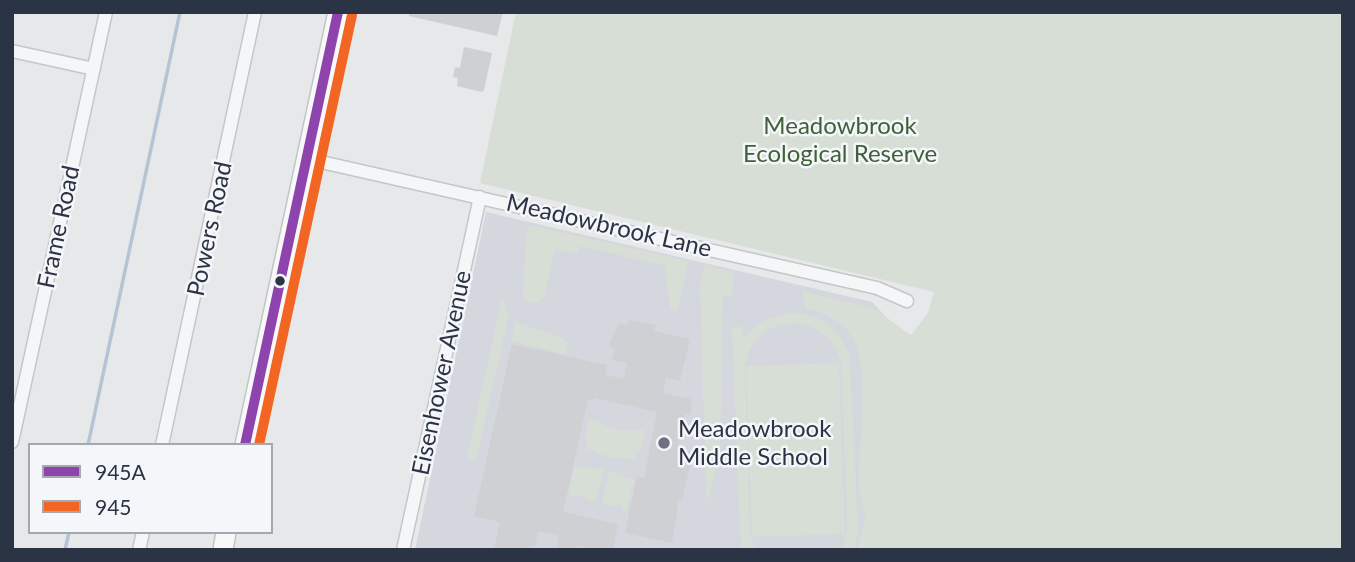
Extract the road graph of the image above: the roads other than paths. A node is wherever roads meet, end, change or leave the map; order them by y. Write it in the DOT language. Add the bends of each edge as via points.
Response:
graph roads {
  1 [pos="106,12"];
  2 [pos="255,12"];
  3 [pos="338,12"];
  4 [pos="12,51"];
  5 [pos="94,69"];
  6 [pos="308,159"];
  7 [pos="480,197"];
  8 [pos="907,301"];
  9 [pos="12,442"];
  10 [pos="162,443"];
  11 [pos="245,443"];
  12 [pos="403,550"];
  1 -- 5 [label="street, Frame Road"];
  2 -- 10 [label="street, Powers Road"];
  3 -- 6 [label="main road"];
  4 -- 5 [label="street"];
  5 -- 9 [label="street, Frame Road"];
  6 -- 7 [label="street, Meadowbrook Lane"];
  6 -- 11 [label="main road"];
  7 -- 8 [label="street, Meadowbrook Lane" via="877,288"];
  7 -- 12 [label="street, Eisenhower Avenue"];
}
